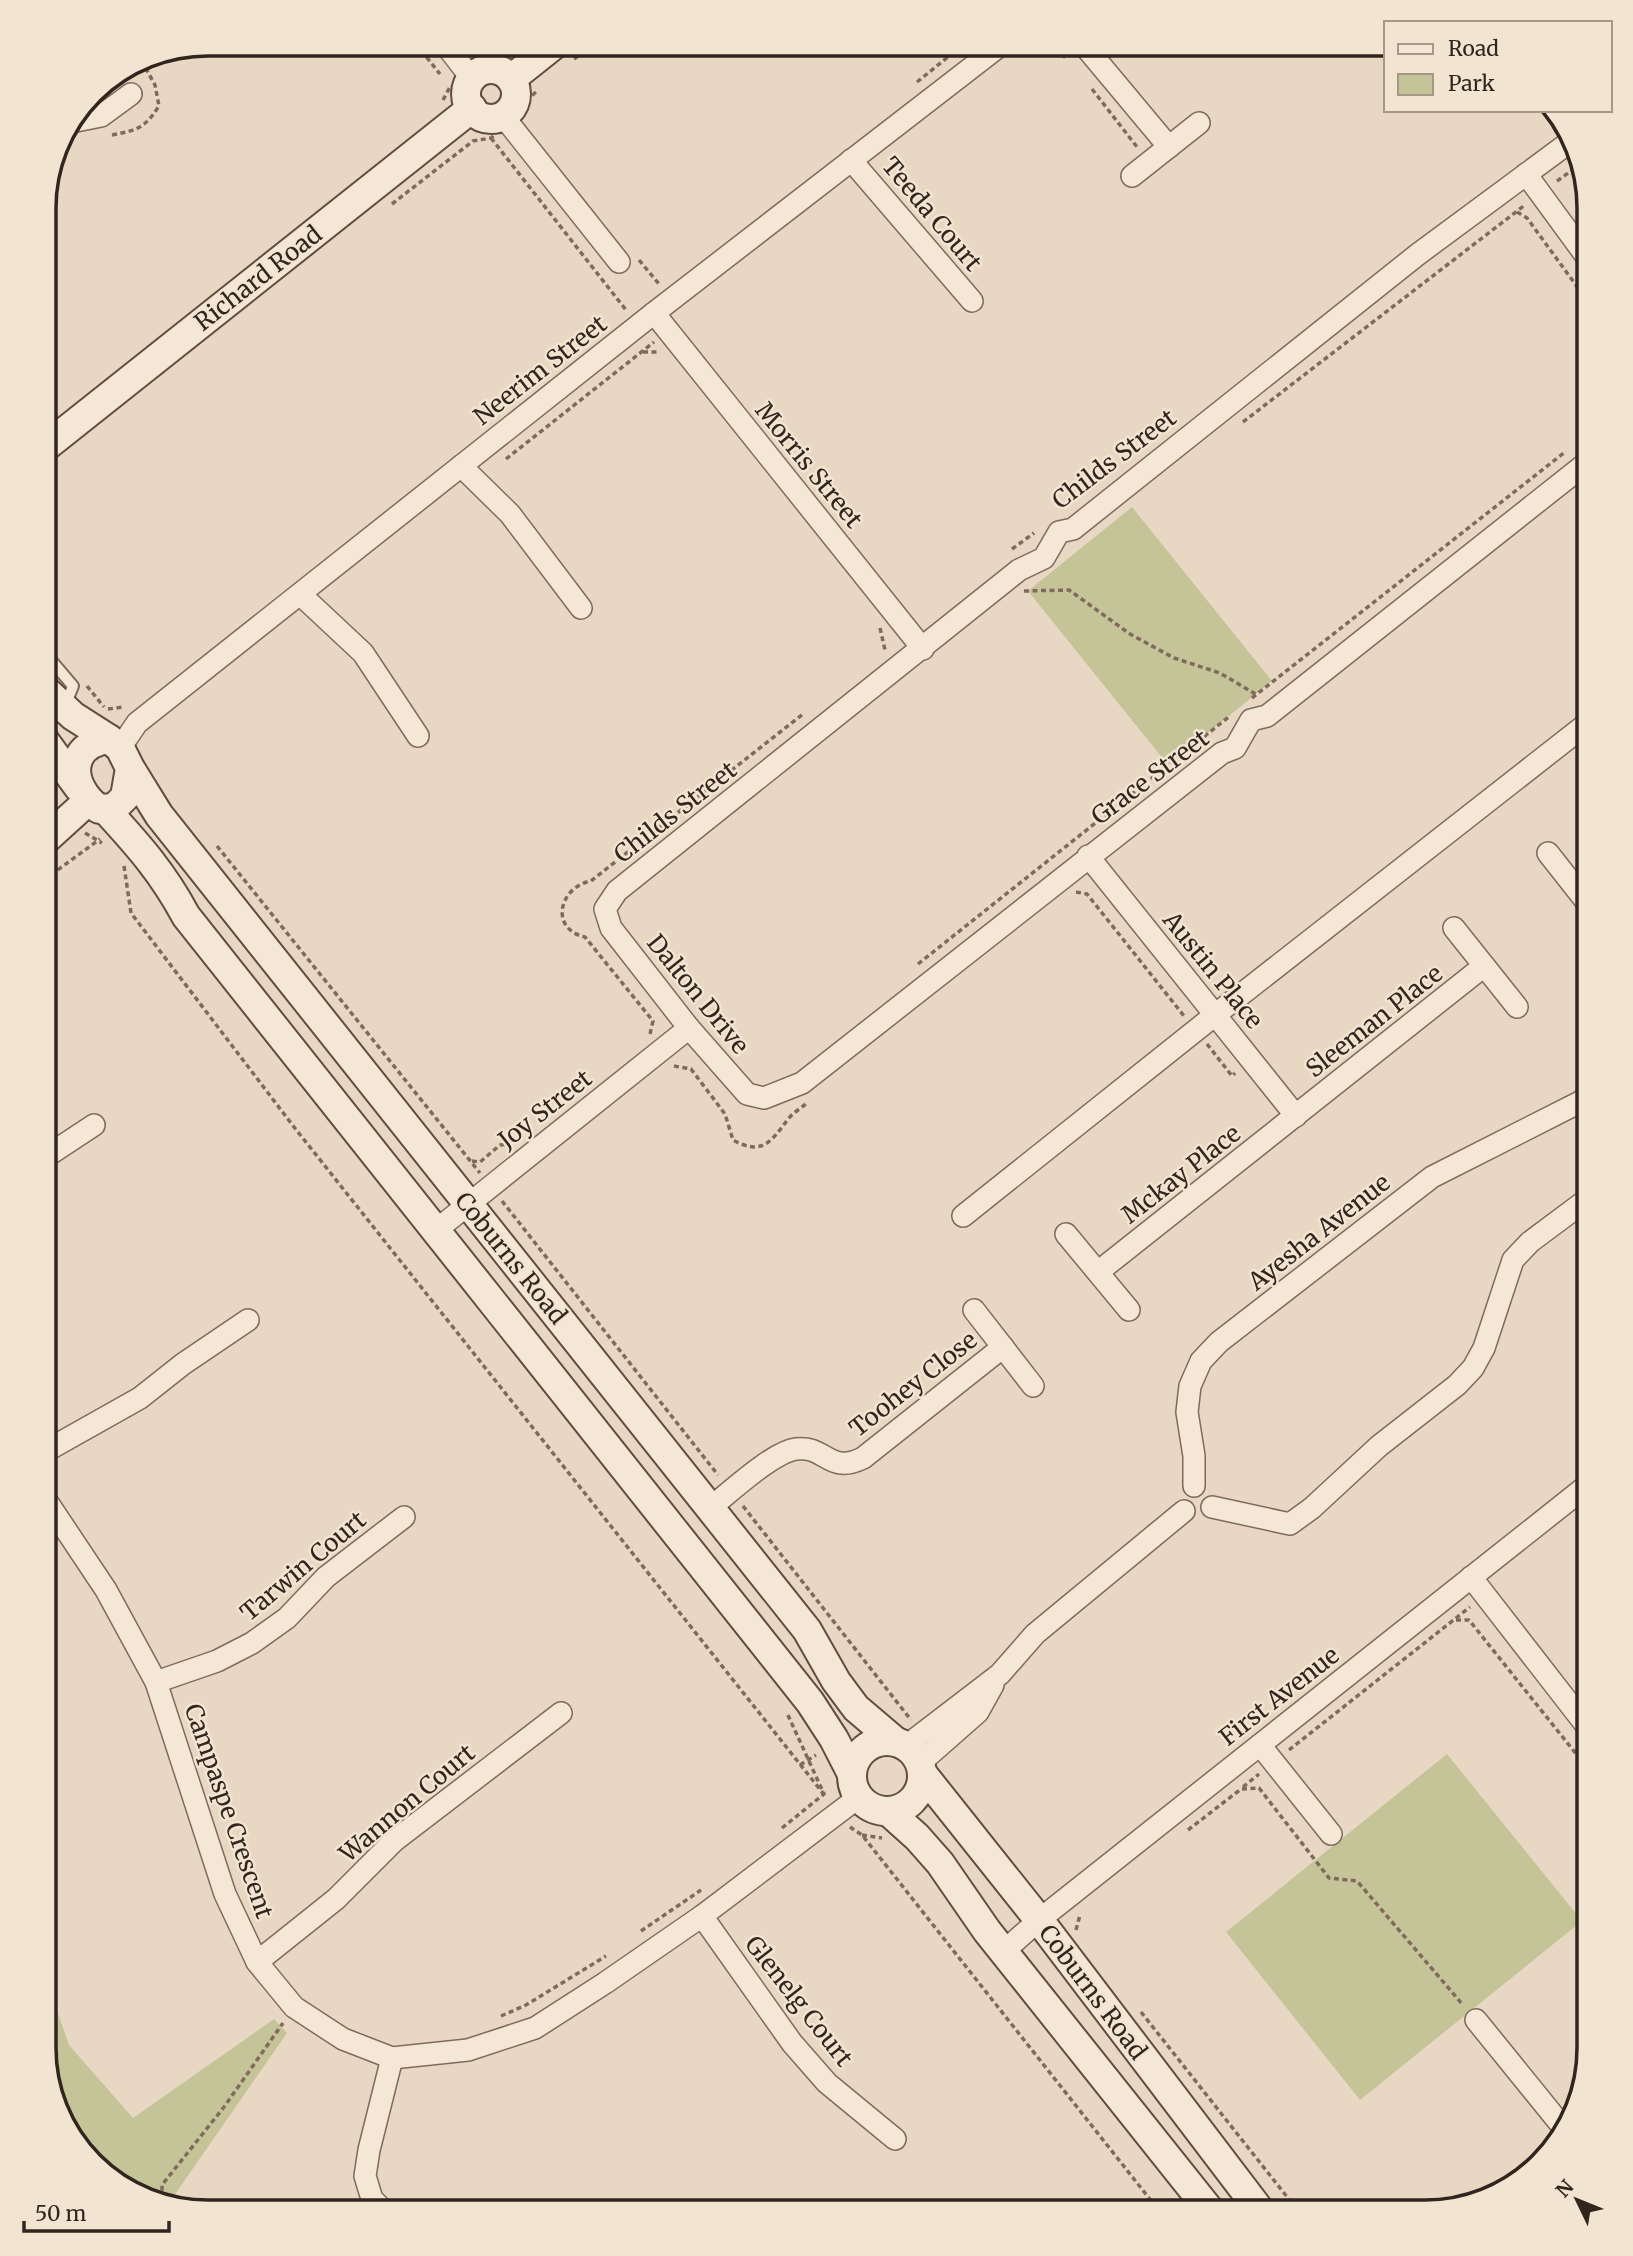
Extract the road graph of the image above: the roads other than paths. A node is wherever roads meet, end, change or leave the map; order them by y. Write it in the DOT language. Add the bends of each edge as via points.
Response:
graph roads {
  1 [pos="454,56"];
  2 [pos="557,56"];
  3 [pos="986,56"];
  4 [pos="1093,56"];
  5 [pos="472,79"];
  6 [pos="511,79"];
  7 [pos="131,94"];
  8 [pos="471,108"];
  9 [pos="86,118"];
  10 [pos="1199,123"];
  11 [pos="501,126"];
  12 [pos="1168,147"];
  13 [pos="1564,147"];
  14 [pos="851,160"];
  15 [pos="1141,169"];
  16 [pos="1527,174"];
  17 [pos="1577,243"];
  18 [pos="619,262"];
  19 [pos="972,302"];
  20 [pos="654,313"];
  21 [pos="56,453"];
  22 [pos="461,466"];
  23 [pos="1577,471"];
  24 [pos="301,595"];
  25 [pos="581,608"];
  26 [pos="923,649"];
  27 [pos="56,666"];
  28 [pos="56,701"];
  29 [pos="64,709"];
  30 [pos="1577,731"];
  31 [pos="418,736"];
  32 [pos="120,752"];
  33 [pos="56,755"];
  34 [pos="91,800"];
  35 [pos="56,831"];
  36 [pos="1548,853"];
  37 [pos="1088,856"];
  38 [pos="1577,884"];
  39 [pos="605,909"];
  40 [pos="1454,928"];
  41 [pos="1484,967"];
  42 [pos="1517,1007"];
  43 [pos="1215,1014"];
  44 [pos="689,1028"];
  45 [pos="764,1098"];
  46 [pos="1577,1104"];
  47 [pos="1296,1116"];
  48 [pos="94,1125"];
  49 [pos="56,1150"];
  50 [pos="467,1203"];
  51 [pos="1577,1207"];
  52 [pos="962,1216"];
  53 [pos="435,1231"];
  54 [pos="1066,1234"];
  55 [pos="1098,1272"];
  56 [pos="974,1310"];
  57 [pos="1129,1310"];
  58 [pos="248,1320"];
  59 [pos="1003,1347"];
  60 [pos="1033,1386"];
  61 [pos="56,1445"];
  62 [pos="1194,1486"];
  63 [pos="1577,1493"];
  64 [pos="1212,1507"];
  65 [pos="710,1508"];
  66 [pos="1184,1511"];
  67 [pos="56,1515"];
  68 [pos="404,1517"];
  69 [pos="1471,1577"];
  70 [pos="156,1682"];
  71 [pos="561,1713"];
  72 [pos="1577,1714"];
  73 [pos="1260,1745"];
  74 [pos="911,1756"];
  75 [pos="850,1794"];
  76 [pos="888,1811"];
  77 [pos="1331,1834"];
  78 [pos="702,1916"];
  79 [pos="1039,1920"];
  80 [pos="1003,1952"];
  81 [pos="257,1962"];
  82 [pos="1476,2020"];
  83 [pos="392,2058"];
  84 [pos="1558,2122"];
  85 [pos="895,2139"];
  86 [pos="373,2200"];
  87 [pos="1201,2200"];
  88 [pos="1252,2200"];
  1 -- 5 [label="street"];
  2 -- 6 [label="street"];
  3 -- 14 [label="street, Neerim Street"];
  4 -- 12 [label="street"];
  5 -- 6 [label="street" via="486,69 503,72"];
  5 -- 8 [label="street" via="467,92"];
  6 -- 11 [label="street" via="516,95"];
  7 -- 9 [label="street" via="101,116"];
  8 -- 11 [label="street"];
  8 -- 21 [label="street, Richard Road"];
  10 -- 12 [label="street"];
  11 -- 18 [label="street"];
  12 -- 15 [label="street"];
  13 -- 16 [label="street, Childs Street"];
  14 -- 19 [label="street, Teeda Court"];
  14 -- 20 [label="street, Neerim Street"];
  16 -- 17 [label="street"];
  16 -- 26 [label="street, Childs Street" via="1417,255 1073,529 1059,532 1044,558 1019,570"];
  20 -- 22 [label="street, Neerim Street"];
  20 -- 26 [label="street, Morris Street"];
  22 -- 24 [label="street, Neerim Street"];
  22 -- 25 [label="street" via="510,514"];
  23 -- 37 [label="street, Grace Street" via="1267,716 1251,720 1235,748 1222,753"];
  24 -- 31 [label="street" via="363,653"];
  24 -- 32 [label="street, Neerim Street" via="137,723"];
  26 -- 39 [label="street, Childs Street" via="617,891"];
  27 -- 29 [label="lane" via="74,686"];
  28 -- 29 [label="street, Coburns Road"];
  29 -- 32 [label="street, Coburns Road"];
  30 -- 43 [label="street"];
  32 -- 34 [label="street" via="125,797 114,808"];
  32 -- 34 [label="street" via="92,743 85,747 76,774"];
  32 -- 50 [label="street, Coburns Road" via="159,815"];
  33 -- 34 [label="street, Coburns Road"];
  34 -- 35 [label="street"];
  34 -- 53 [label="street, Coburns Road" via="136,842 167,881 186,916"];
  36 -- 38 [label="street"];
  37 -- 43 [label="street, Austin Place"];
  37 -- 45 [label="street, Grace Street" via="802,1083"];
  39 -- 44 [label="street, Dalton Drive" via="611,928"];
  40 -- 41 [label="street"];
  41 -- 42 [label="street"];
  41 -- 47 [label="street, Sleeman Place"];
  43 -- 47 [label="street, Austin Place"];
  43 -- 52 [label="street"];
  44 -- 45 [label="street, Dalton Drive" via="747,1094"];
  44 -- 50 [label="street, Joy Street"];
  46 -- 62 [label="street, Ayesha Avenue" via="1432,1177 1219,1342 1201,1361 1190,1386 1187,1412"];
  47 -- 55 [label="street, Mckay Place"];
  48 -- 49 [label="street"];
  50 -- 53 [label="street, Joy Street"];
  50 -- 65 [label="street, Coburns Road"];
  51 -- 64 [label="street" via="1513,1260 1473,1368 1312,1508 1290,1524"];
  53 -- 75 [label="street, Coburns Road" via="810,1702 834,1739"];
  54 -- 55 [label="street"];
  55 -- 57 [label="street"];
  56 -- 59 [label="street, Toohey Close"];
  58 -- 61 [label="street" via="140,1398"];
  59 -- 60 [label="street, Toohey Close"];
  59 -- 65 [label="street, Toohey Close" via="863,1458 839,1464 805,1449 782,1453"];
  62 -- 64 [label="street" via="1210,1493"];
  62 -- 66 [label="street, Ayesha Avenue" via="1182,1496"];
  63 -- 69 [label="street, First Avenue"];
  64 -- 66 [label="street" via="1197,1517"];
  65 -- 74 [label="street, Coburns Road" via="807,1630 856,1708"];
  66 -- 74 [label="street, Ayesha Avenue" via="1035,1634 1000,1674 978,1712"];
  67 -- 70 [label="street, Campaspe Crescent" via="106,1590"];
  68 -- 70 [label="street, Tarwin Court" via="326,1577 288,1618 252,1643 217,1661"];
  69 -- 72 [label="street"];
  69 -- 73 [label="street, First Avenue"];
  70 -- 81 [label="street, Campaspe Crescent" via="225,1894"];
  71 -- 81 [label="street, Wannon Court" via="394,1842 336,1899"];
  73 -- 77 [label="street"];
  73 -- 79 [label="street, First Avenue"];
  74 -- 75 [label="street" via="884,1741 872,1744 856,1762"];
  74 -- 76 [label="street" via="921,1785 917,1795"];
  74 -- 79 [label="street, Coburns Road"];
  75 -- 76 [label="street" via="877,1810"];
  75 -- 78 [label="street, Campaspe Crescent"];
  76 -- 80 [label="street, Coburns Road" via="940,1863"];
  78 -- 83 [label="street, Campaspe Crescent" via="535,2028 468,2050"];
  78 -- 85 [label="street, Glenelg Court" via="792,2043 827,2083"];
  79 -- 80 [label="street, First Avenue"];
  79 -- 88 [label="street, Coburns Road"];
  80 -- 87 [label="street, Coburns Road"];
  81 -- 83 [label="street, Campaspe Crescent" via="294,2007 343,2039"];
  82 -- 84 [label="street"];
  83 -- 86 [label="street" via="365,2176"];
}
